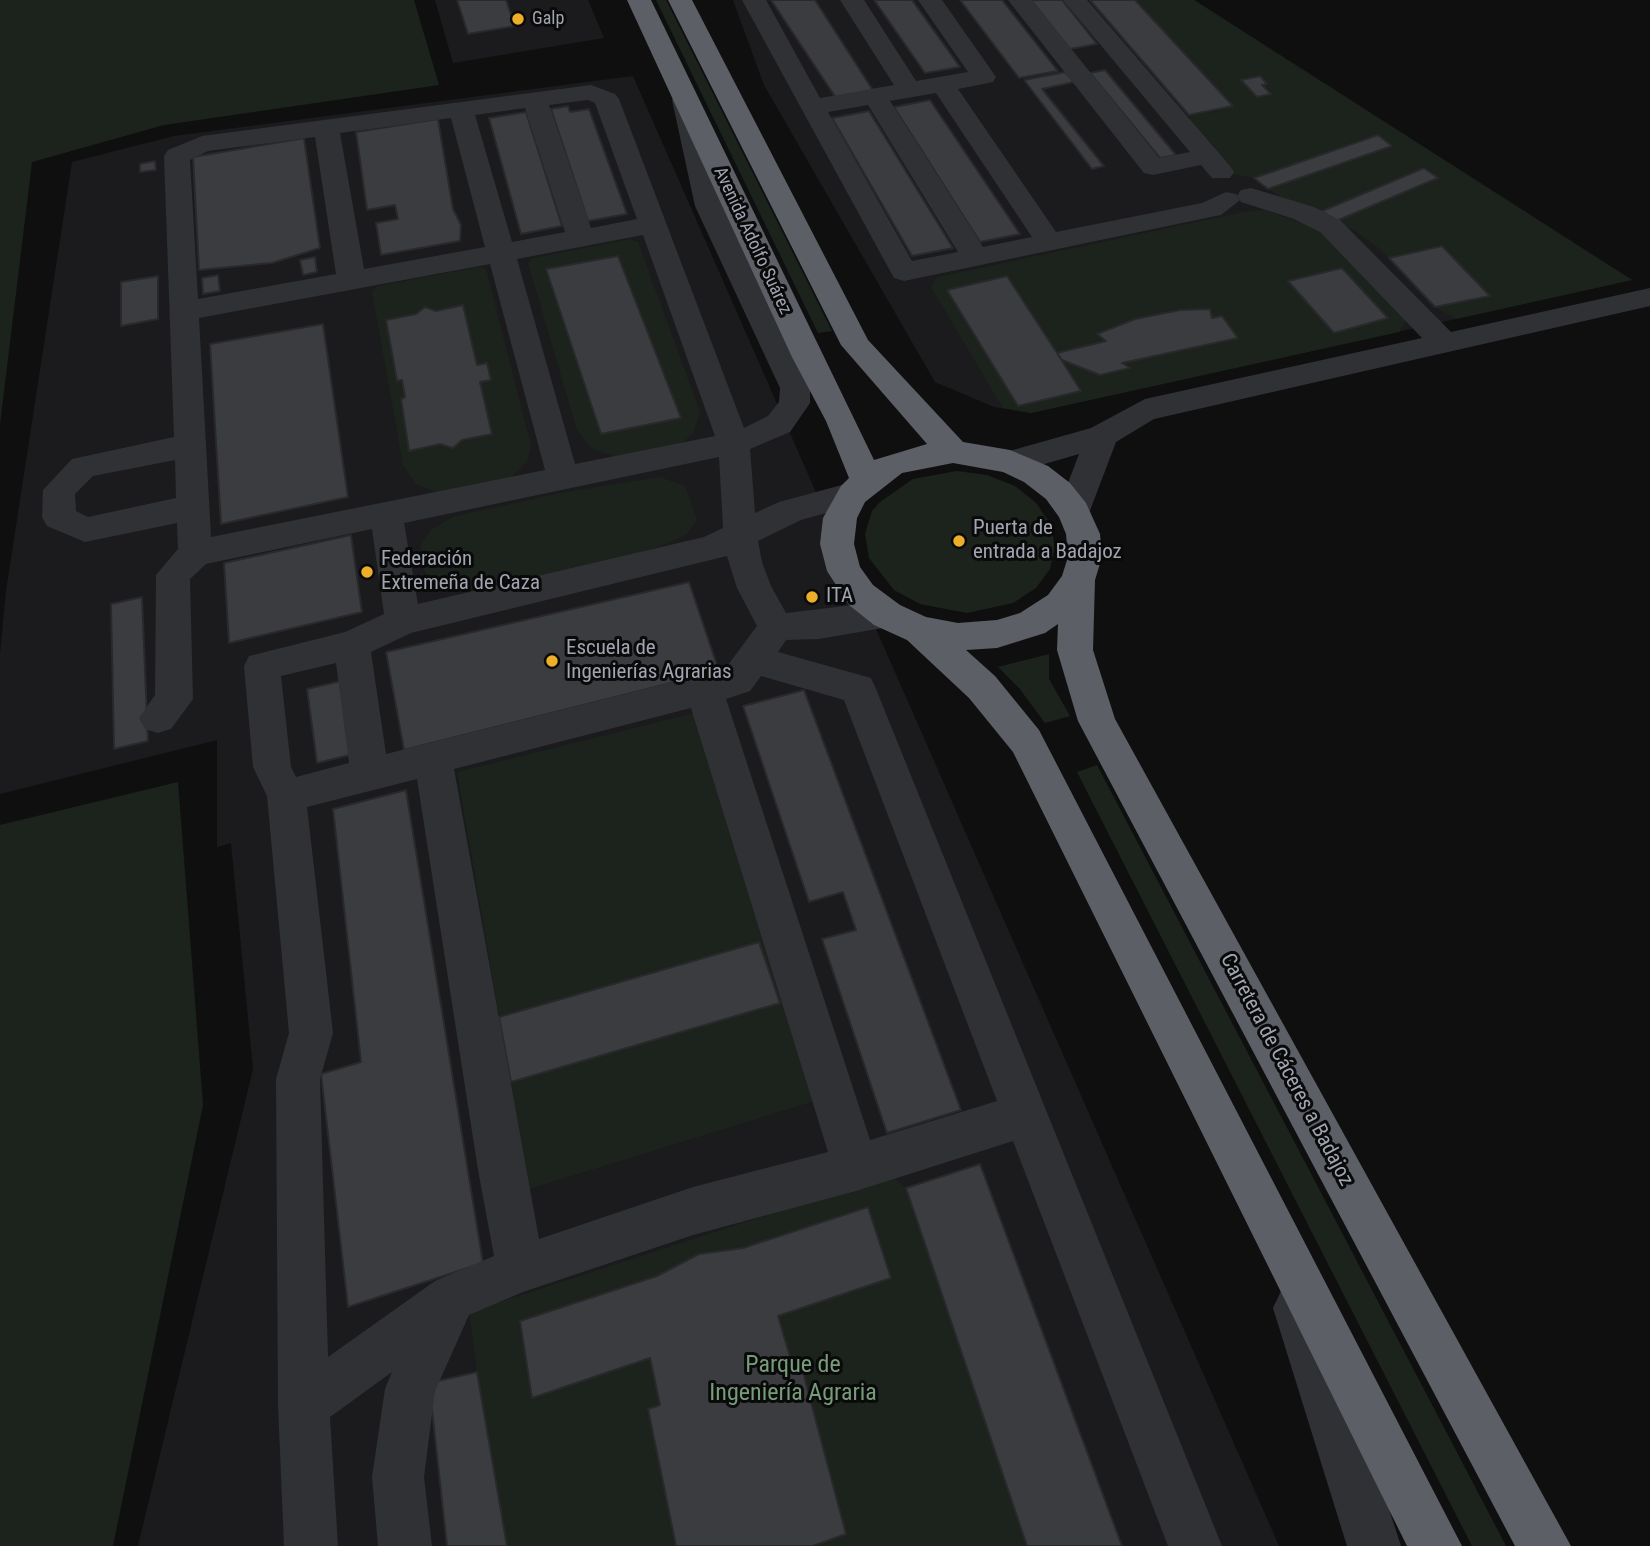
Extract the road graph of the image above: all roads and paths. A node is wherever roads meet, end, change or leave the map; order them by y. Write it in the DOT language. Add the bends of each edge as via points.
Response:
graph roads {
  1 [pos="639,0"];
  2 [pos="680,0"];
  3 [pos="754,0"];
  4 [pos="852,0"];
  5 [pos="930,0"];
  6 [pos="1020,0"];
  7 [pos="1075,0"];
  8 [pos="1120,53"];
  9 [pos="1069,62"];
  10 [pos="942,84"];
  11 [pos="909,90"];
  12 [pos="684,95"];
  13 [pos="875,96"];
  14 [pos="535,100"];
  15 [pos="811,107"];
  16 [pos="461,109"];
  17 [pos="326,127"];
  18 [pos="1207,156"];
  19 [pos="1236,194"];
  20 [pos="653,225"];
  21 [pos="581,238"];
  22 [pos="1049,242"];
  23 [pos="501,252"];
  24 [pos="975,257"];
  25 [pos="351,279"];
  26 [pos="1650,297"];
  27 [pos="184,311"];
  28 [pos="1445,344"];
  29 [pos="1102,436"];
  30 [pos="734,443"];
  31 [pos="191,445"];
  32 [pos="953,452"];
  33 [pos="1010,462"];
  34 [pos="563,478"];
  35 [pos="860,487"];
  36 [pos="193,507"];
  37 [pos="1074,512"];
  38 [pos="386,514"];
  39 [pos="740,536"];
  40 [pos="195,553"];
  41 [pos="1078,580"];
  42 [pos="403,621"];
  43 [pos="903,623"];
  44 [pos="776,627"];
  45 [pos="352,645"];
  46 [pos="752,659"];
  47 [pos="704,689"];
  48 [pos="158,718"];
  49 [pos="433,758"];
  50 [pos="370,774"];
  51 [pos="286,796"];
  52 [pos="1025,1115"];
  53 [pos="856,1168"];
  54 [pos="1268,1216"];
  55 [pos="521,1269"];
  56 [pos="452,1298"];
  57 [pos="304,1405"];
  58 [pos="312,1546"];
  59 [pos="405,1546"];
  60 [pos="1195,1546"];
  61 [pos="1374,1546"];
  62 [pos="1435,1546"];
  63 [pos="1544,1546"];
  1 -- 12 [label="highway, Avenida Adolfo Suárez"];
  2 -- 32 [label="highway" via="856,345"];
  3 -- 15 [label="street"];
  4 -- 11 [label="street"];
  5 -- 10 [label="street" via="984,77"];
  6 -- 9 [label="street"];
  7 -- 8 [label="street"];
  8 -- 9 [label="street"];
  8 -- 18 [label="street"];
  9 -- 18 [label="street" via="1153,167"];
  10 -- 11 [label="street"];
  10 -- 22 [label="street"];
  11 -- 13 [label="street"];
  12 -- 30 [label="street" via="709,206 795,387 794,403 779,424"];
  12 -- 35 [label="highway, Avenida Adolfo Suárez" via="807,357 842,421"];
  13 -- 15 [label="street"];
  13 -- 24 [label="street"];
  14 -- 16 [label="street"];
  14 -- 20 [label="street" via="591,92 606,99"];
  14 -- 21 [label="street"];
  15 -- 24 [label="street" via="904,272"];
  16 -- 17 [label="street"];
  16 -- 23 [label="street"];
  17 -- 25 [label="street"];
  17 -- 27 [label="street" via="202,144 177,156"];
  18 -- 19 [label="street"];
  19 -- 22 [label="street" via="1211,209"];
  19 -- 28 [label="street" via="1304,213 1330,226"];
  20 -- 21 [label="street"];
  20 -- 30 [label="street"];
  21 -- 23 [label="street"];
  22 -- 24 [label="street"];
  23 -- 25 [label="street"];
  23 -- 34 [label="street"];
  25 -- 27 [label="street"];
  26 -- 28 [label="street"];
  27 -- 31 [label="street"];
  28 -- 29 [label="street" via="1145,410"];
  29 -- 33 [label="street"];
  29 -- 37 [label="street"];
  30 -- 34 [label="street"];
  30 -- 39 [label="street"];
  31 -- 36 [label="street"];
  31 -- 36 [label="street" via="83,467 59,489 59,517 85,530"];
  32 -- 33 [label="highway"];
  32 -- 35 [label="highway" via="891,465"];
  33 -- 37 [label="highway" via="1058,491"];
  34 -- 38 [label="street"];
  35 -- 39 [label="street" via="791,511"];
  35 -- 43 [label="highway" via="840,518 837,544 844,571 861,595"];
  36 -- 40 [label="street"];
  37 -- 41 [label="highway" via="1083,534 1085,557"];
  38 -- 40 [label="street"];
  38 -- 42 [label="street"];
  39 -- 42 [label="street" via="690,554"];
  39 -- 44 [label="street" via="754,588"];
  40 -- 48 [label="street" via="173,575 174,699"];
  41 -- 43 [label="highway" via="1060,605 1032,623 997,634 971,636"];
  41 -- 63 [label="highway, Carretera de Cáceres a Badajoz" via="1075,650 1097,721"];
  42 -- 45 [label="street"];
  43 -- 44 [label="street"];
  43 -- 54 [label="highway" via="982,687 1026,741"];
  44 -- 46 [label="street"];
  45 -- 50 [label="street"];
  45 -- 51 [label="street" via="262,666 272,767"];
  46 -- 47 [label="street" via="737,681"];
  46 -- 52 [label="street" via="858,689"];
  47 -- 49 [label="street"];
  47 -- 53 [label="street"];
  49 -- 50 [label="street"];
  49 -- 55 [label="street"];
  50 -- 51 [label="street"];
  51 -- 57 [label="street" via="312,1033 298,1079"];
  52 -- 53 [label="street"];
  52 -- 60 [label="street"];
  53 -- 55 [label="street" via="693,1211"];
  54 -- 61 [label="street"];
  54 -- 62 [label="highway"];
  55 -- 56 [label="street"];
  56 -- 57 [label="street"];
  56 -- 59 [label="street" via="410,1389 398,1477"];
  57 -- 58 [label="street"];
}
